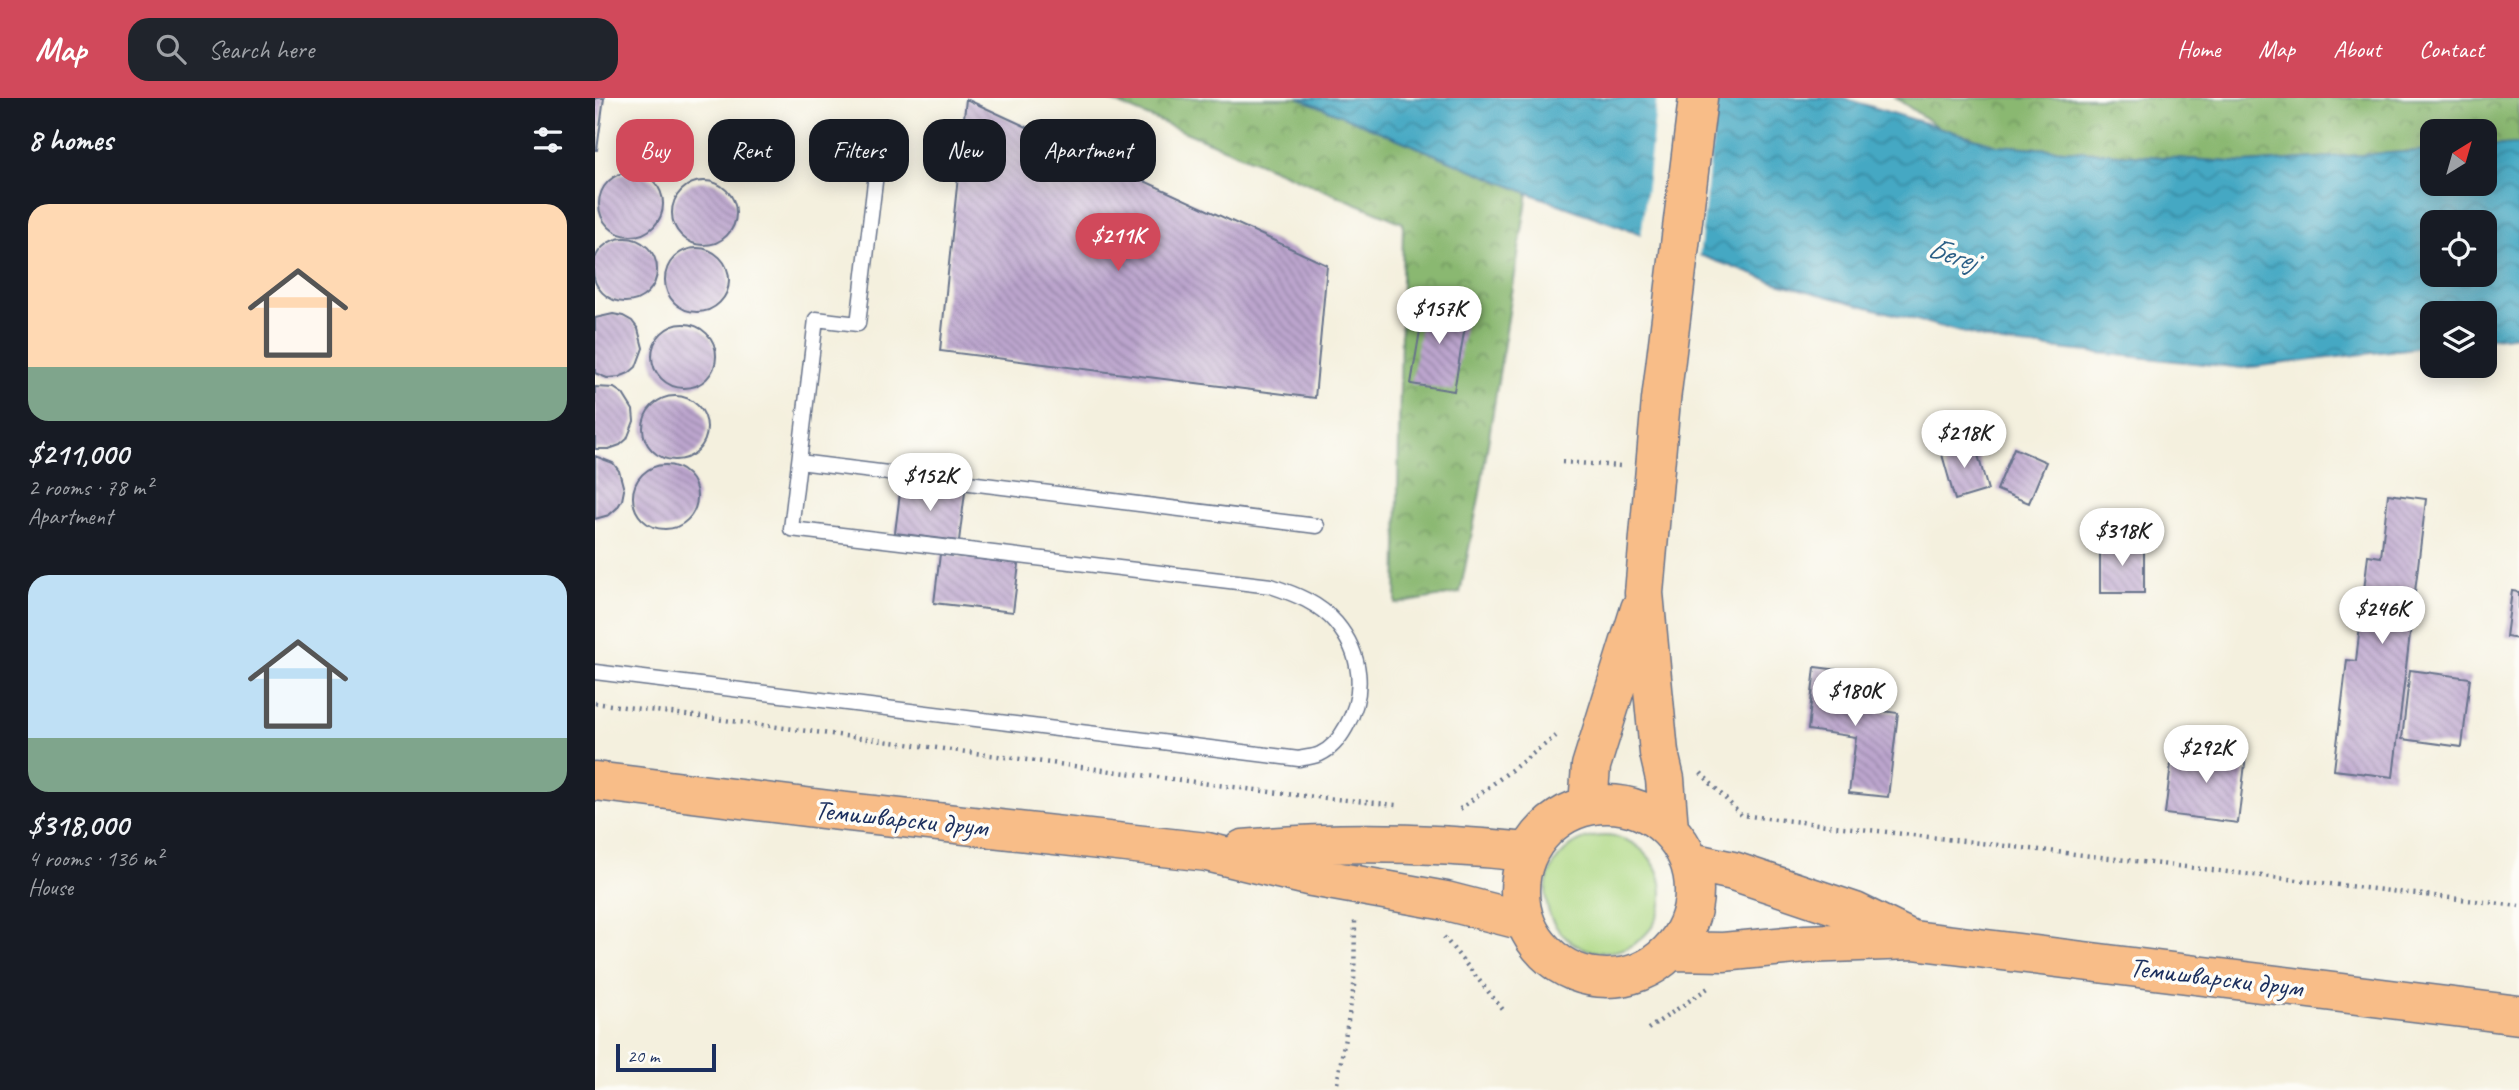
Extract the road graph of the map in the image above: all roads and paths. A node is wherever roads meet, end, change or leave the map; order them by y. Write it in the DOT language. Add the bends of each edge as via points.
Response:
graph roads {
  1 [pos="1698,98"];
  2 [pos="875,182"];
  3 [pos="799,462"];
  4 [pos="1562,462"];
  5 [pos="1655,468"];
  6 [pos="1317,526"];
  7 [pos="1644,593"];
  8 [pos="595,673"];
  9 [pos="595,703"];
  10 [pos="1556,736"];
  11 [pos="1695,767"];
  12 [pos="595,781"];
  13 [pos="1588,805"];
  14 [pos="1405,806"];
  15 [pos="1459,811"];
  16 [pos="1669,830"];
  17 [pos="1207,852"];
  18 [pos="1527,852"];
  19 [pos="1691,862"];
  20 [pos="1356,885"];
  21 [pos="2519,906"];
  22 [pos="1524,921"];
  23 [pos="1442,934"];
  24 [pos="1913,940"];
  25 [pos="1671,951"];
  26 [pos="1719,981"];
  27 [pos="1504,1011"];
  28 [pos="2519,1015"];
  29 [pos="1648,1029"];
  30 [pos="1336,1090"];
  1 -- 5 [label="main road"];
  2 -- 3 [label="lane" via="858,324 816,319"];
  3 -- 6 [label="lane"];
  3 -- 8 [label="lane" via="791,529 1271,586 1298,595 1336,622 1349,641 1360,681 1352,717 1329,748 1299,759"];
  4 -- 5 [label="path"];
  5 -- 7 [label="main road"];
  7 -- 13 [label="main road" via="1591,766"];
  7 -- 16 [label="main road"];
  9 -- 14 [label="path"];
  10 -- 15 [label="path"];
  11 -- 21 [label="path" via="1741,815"];
  12 -- 17 [label="main road, Темишварски друм"];
  13 -- 16 [label="main road" via="1618,803 1646,812"];
  13 -- 18 [label="main road" via="1563,814"];
  16 -- 19 [label="main road"];
  17 -- 18 [label="main road, Темишварски друм" via="1278,845 1467,845"];
  17 -- 20 [label="main road, Темишварски друм"];
  18 -- 22 [label="main road" via="1520,874"];
  19 -- 24 [label="main road, Темишварски друм" via="1734,871 1855,912"];
  19 -- 25 [label="main road" via="1693,911 1685,933"];
  20 -- 22 [label="main road, Темишварски друм"];
  20 -- 30 [label="path" via="1354,986"];
  22 -- 25 [label="main road" via="1544,953 1574,972 1608,979 1643,972"];
  23 -- 27 [label="path"];
  24 -- 25 [label="main road, Темишварски друм"];
  24 -- 28 [label="main road, Темишварски друм"];
  26 -- 29 [label="path"];
}
